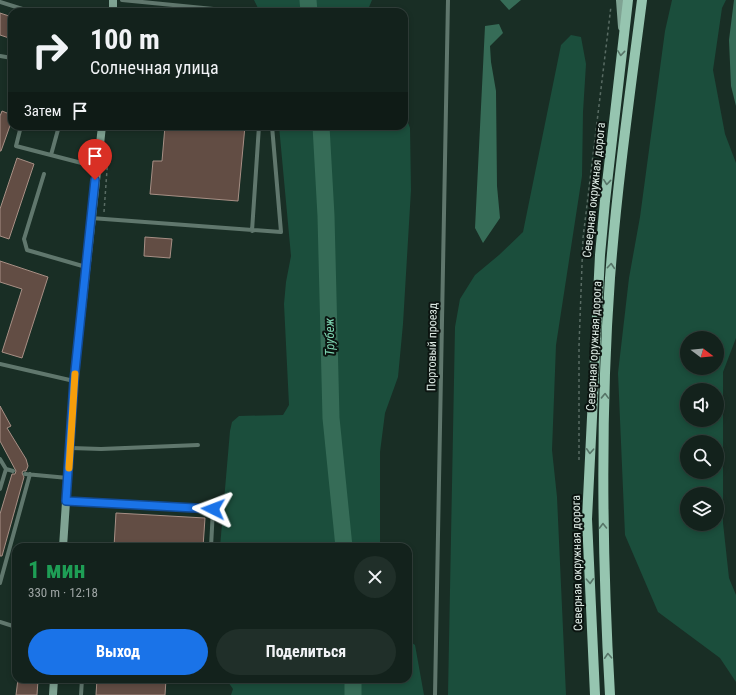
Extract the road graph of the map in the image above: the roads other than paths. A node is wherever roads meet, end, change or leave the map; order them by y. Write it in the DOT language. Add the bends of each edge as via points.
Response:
graph roads {
  1 [pos="122,0"];
  2 [pos="448,0"];
  3 [pos="620,0"];
  4 [pos="628,0"];
  5 [pos="642,0"];
  6 [pos="0,2"];
  7 [pos="19,8"];
  8 [pos="203,8"];
  9 [pos="623,38"];
  10 [pos="21,130"];
  11 [pos="58,130"];
  12 [pos="102,130"];
  13 [pos="259,130"];
  14 [pos="272,130"];
  15 [pos="50,155"];
  16 [pos="97,167"];
  17 [pos="44,174"];
  18 [pos="91,218"];
  19 [pos="252,231"];
  20 [pos="86,267"];
  21 [pos="0,364"];
  22 [pos="74,381"];
  23 [pos="198,445"];
  24 [pos="71,448"];
  25 [pos="0,459"];
  26 [pos="6,469"];
  27 [pos="13,471"];
  28 [pos="68,478"];
  29 [pos="0,489"];
  30 [pos="66,501"];
  31 [pos="63,543"];
  32 [pos="211,543"];
  33 [pos="0,583"];
  34 [pos="0,622"];
  35 [pos="12,626"];
  36 [pos="54,683"];
  37 [pos="82,683"];
  38 [pos="52,695"];
  39 [pos="81,695"];
  40 [pos="435,695"];
  41 [pos="595,695"];
  42 [pos="610,695"];
  1 -- 8 [label="lane"];
  2 -- 40 [label="lane, Портовый проезд"];
  3 -- 9 [label="main road"];
  4 -- 9 [label="main road, Северная окружная дорога"];
  42 -- 5 [label="main road, Северная оружная дорога, one-way" via="603,516 606,359 617,199"];
  6 -- 7 [label="lane"];
  9 -- 41 [label="main road, Северная окружная дорога, one-way" via="600,255 587,519"];
  10 -- 15 [label="lane" via="16,146"];
  11 -- 15 [label="lane"];
  12 -- 16 [label="main road"];
  13 -- 19 [label="lane"];
  14 -- 19 [label="lane" via="282,232"];
  15 -- 16 [label="lane"];
  16 -- 18 [label="main road"];
  17 -- 20 [label="lane" via="24,239 28,250"];
  18 -- 19 [label="lane"];
  18 -- 20 [label="main road"];
  20 -- 22 [label="main road"];
  21 -- 22 [label="lane"];
  22 -- 24 [label="main road"];
  23 -- 24 [label="lane"];
  24 -- 28 [label="main road"];
  25 -- 26 [label="lane"];
  26 -- 27 [label="lane"];
  26 -- 29 [label="lane"];
  28 -- 30 [label="main road"];
  28 -- 33 [label="lane" via="28,474"];
  30 -- 31 [label="main road"];
  30 -- 32 [label="lane" via="213,509"];
  34 -- 35 [label="lane"];
  36 -- 38 [label="main road"];
  37 -- 39 [label="lane"];
}
